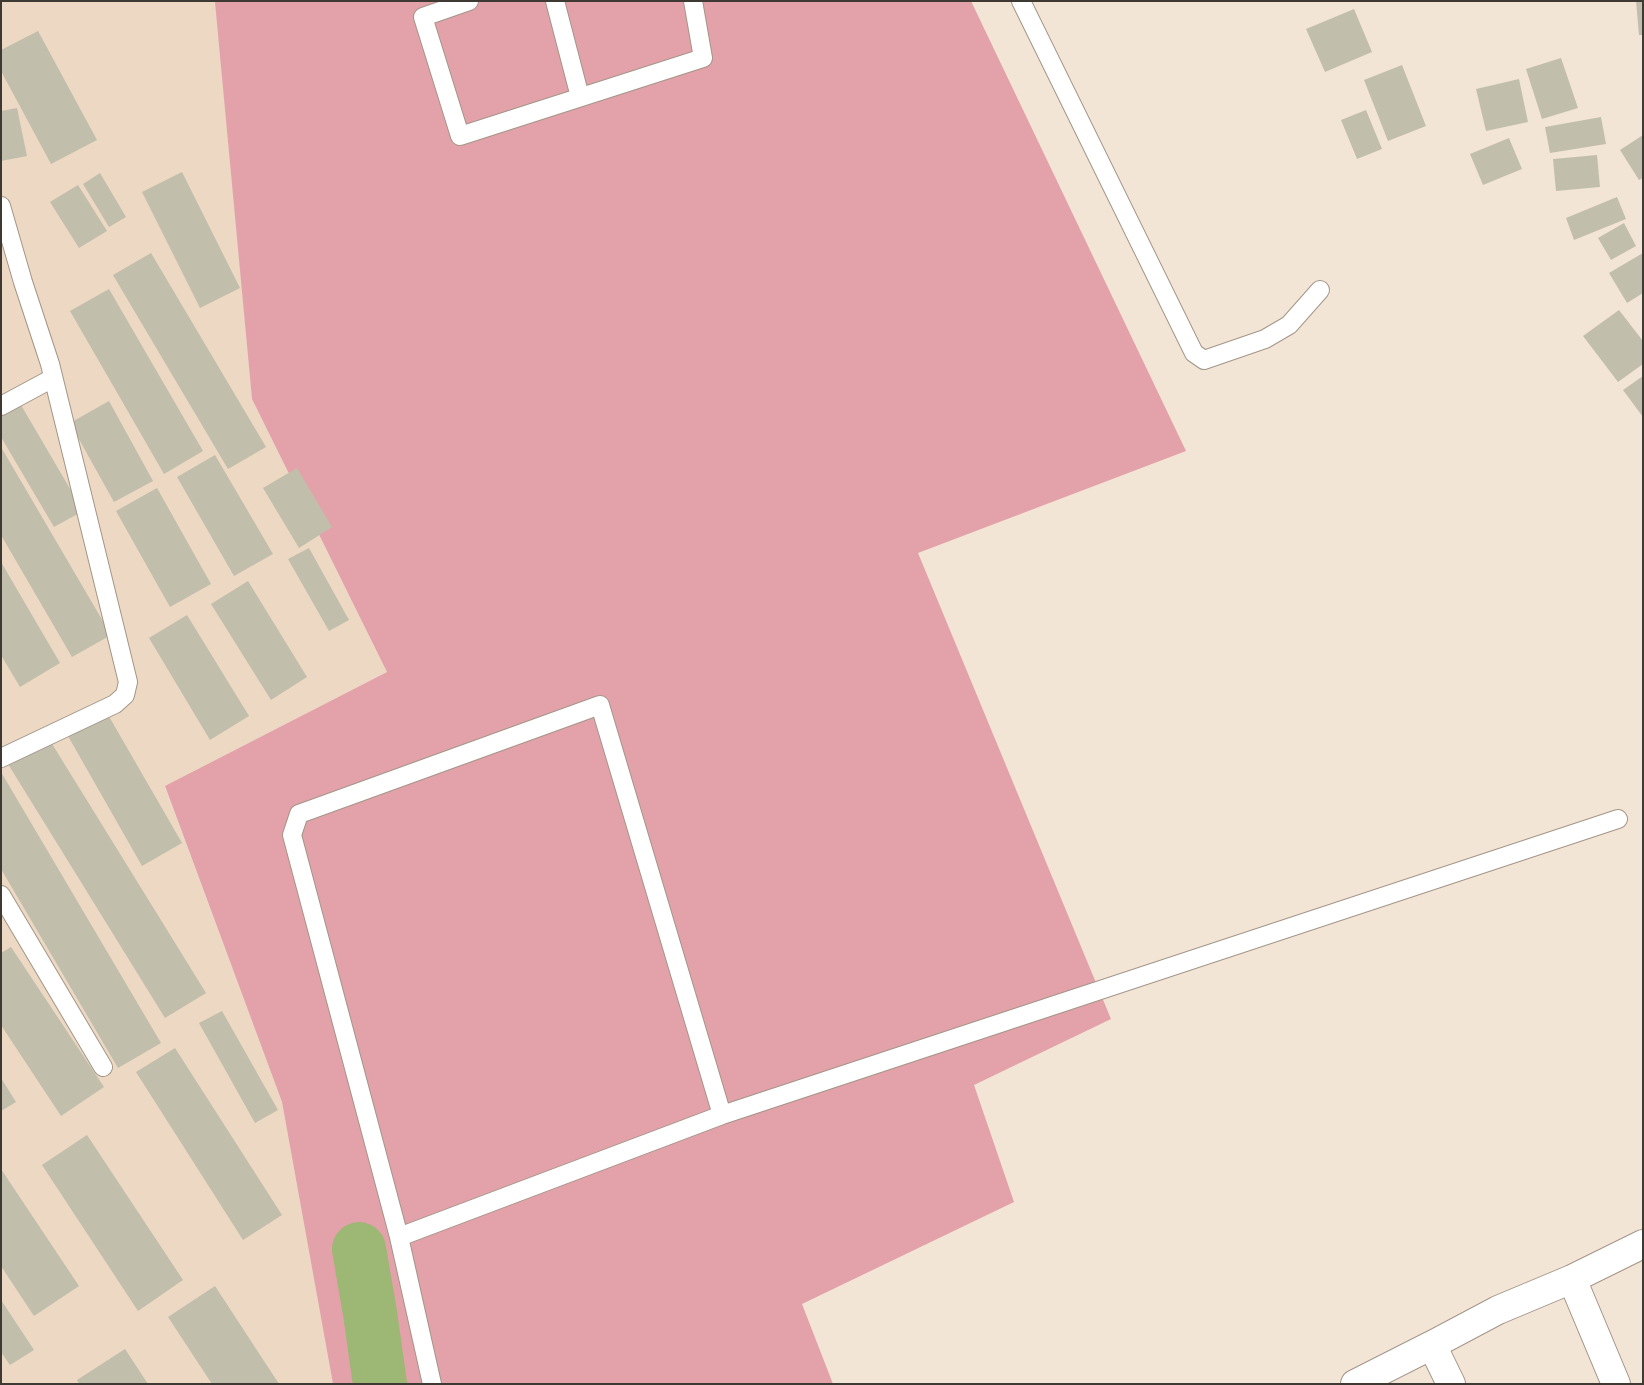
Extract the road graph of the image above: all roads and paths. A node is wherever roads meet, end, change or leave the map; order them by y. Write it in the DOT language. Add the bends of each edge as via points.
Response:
graph roads {
  1 [pos="469,1"];
  2 [pos="555,1"];
  3 [pos="692,1"];
  4 [pos="1021,1"];
  5 [pos="580,97"];
  6 [pos="1,206"];
  7 [pos="1320,290"];
  8 [pos="53,378"];
  9 [pos="1,406"];
  10 [pos="1,758"];
  11 [pos="1618,819"];
  12 [pos="1,895"];
  13 [pos="103,1067"];
  14 [pos="722,1115"];
  15 [pos="399,1237"];
  16 [pos="1643,1244"];
  17 [pos="1572,1279"];
  18 [pos="1432,1345"];
  19 [pos="432,1384"];
  20 [pos="1355,1384"];
  21 [pos="1451,1384"];
  22 [pos="1616,1384"];
  1 -- 5 [label="lane" via="423,17 460,136"];
  2 -- 5 [label="lane"];
  3 -- 5 [label="lane" via="703,58"];
  4 -- 7 [label="lane" via="1194,353 1204,360 1265,339 1289,325"];
  6 -- 8 [label="lane"];
  8 -- 9 [label="lane"];
  8 -- 10 [label="lane" via="128,682 125,695 115,704"];
  11 -- 14 [label="lane"];
  12 -- 13 [label="lane"];
  14 -- 15 [label="lane"];
  14 -- 15 [label="lane" via="600,705 299,814 292,835"];
  15 -- 19 [label="lane"];
  16 -- 17 [label="street"];
  17 -- 18 [label="street" via="1498,1310"];
  17 -- 22 [label="street"];
  18 -- 20 [label="street"];
  18 -- 21 [label="street"];
}
